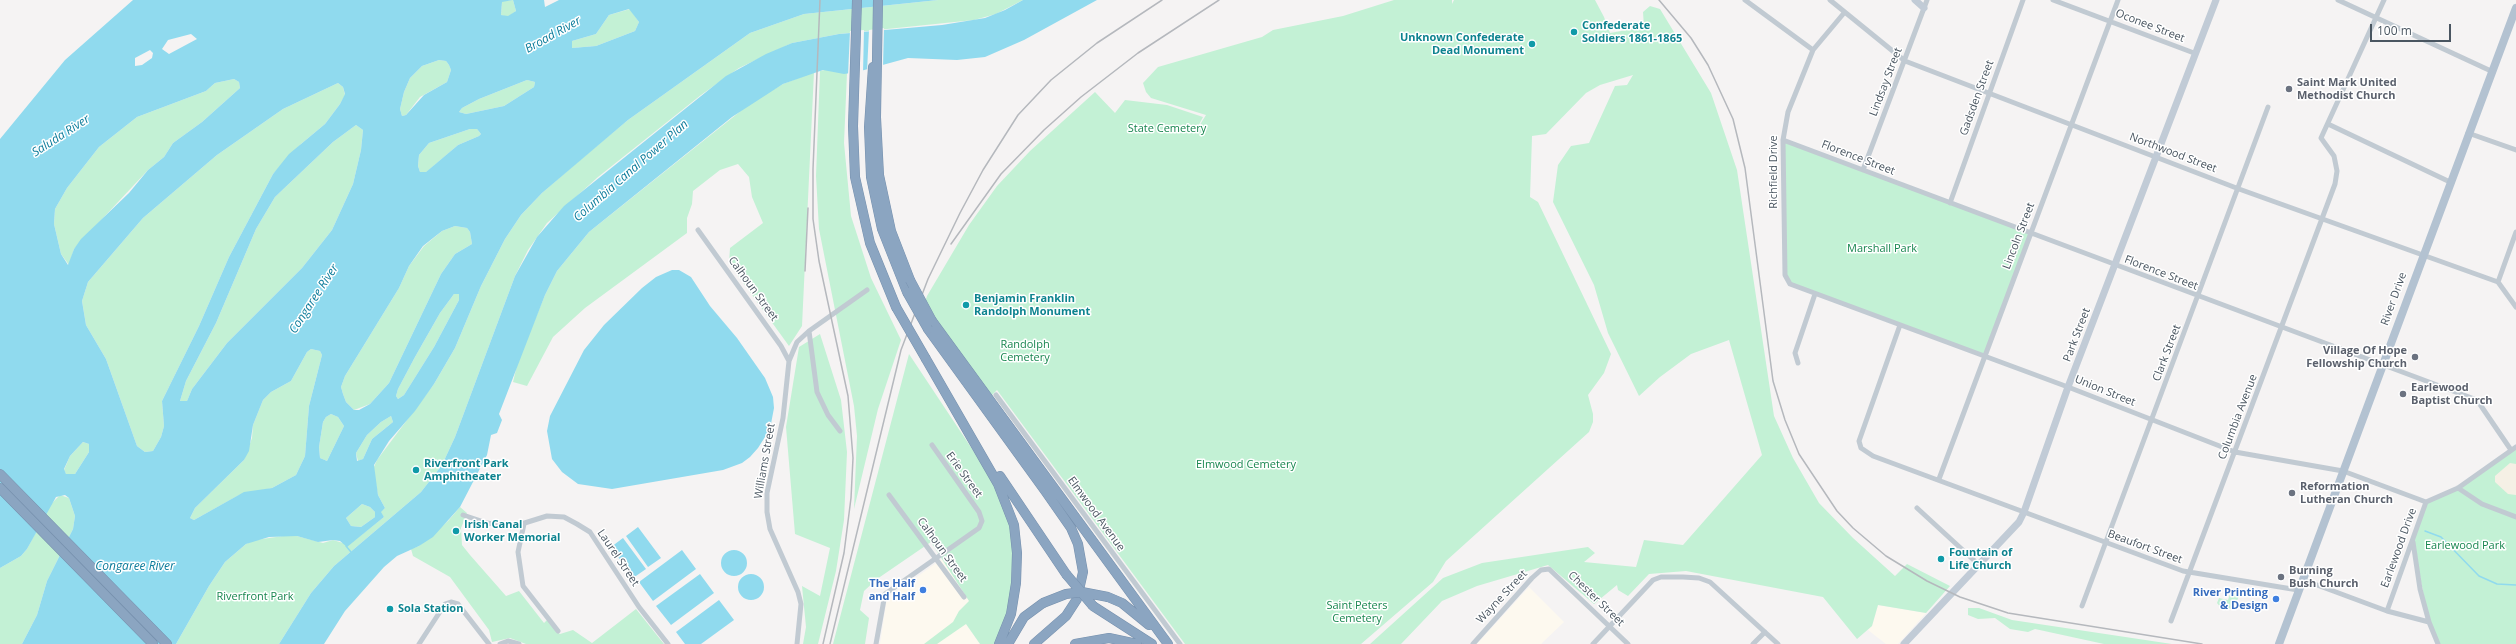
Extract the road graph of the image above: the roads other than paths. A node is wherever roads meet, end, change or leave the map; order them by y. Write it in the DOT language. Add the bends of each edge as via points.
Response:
graph roads {
  1 [pos="857,0"];
  2 [pos="878,0"];
  3 [pos="1745,0"];
  4 [pos="1830,0"];
  5 [pos="1915,0"];
  6 [pos="1927,0"];
  7 [pos="2023,0"];
  8 [pos="2054,0"];
  9 [pos="2118,0"];
  10 [pos="2216,0"];
  11 [pos="2338,0"];
  12 [pos="2384,0"];
  13 [pos="1924,8"];
  14 [pos="2516,10"];
  15 [pos="1844,13"];
  16 [pos="2376,17"];
  17 [pos="2110,22"];
  18 [pos="1813,50"];
  19 [pos="2194,53"];
  20 [pos="1905,61"];
  21 [pos="2491,70"];
  22 [pos="874,82"];
  23 [pos="1989,93"];
  24 [pos="2268,107"];
  25 [pos="2072,124"];
  26 [pos="2328,124"];
  27 [pos="2468,133"];
  28 [pos="1783,140"];
  29 [pos="2516,150"];
  30 [pos="2155,157"];
  31 [pos="1863,170"];
  32 [pos="2450,182"];
  33 [pos="2239,189"];
  34 [pos="1950,203"];
  35 [pos="2322,219"];
  36 [pos="698,230"];
  37 [pos="2516,232"];
  38 [pos="2031,234"];
  39 [pos="2423,255"];
  40 [pos="2116,266"];
  41 [pos="1785,275"];
  42 [pos="2498,282"];
  43 [pos="867,290"];
  44 [pos="1815,294"];
  45 [pos="2198,298"];
  46 [pos="2516,307"];
  47 [pos="930,325"];
  48 [pos="1900,325"];
  49 [pos="2282,329"];
  50 [pos="810,331"];
  51 [pos="1985,356"];
  52 [pos="789,361"];
  53 [pos="1798,363"];
  54 [pos="2382,364"];
  55 [pos="2068,387"];
  56 [pos="996,395"];
  57 [pos="2152,420"];
  58 [pos="969,430"];
  59 [pos="840,431"];
  60 [pos="932,445"];
  61 [pos="2514,449"];
  62 [pos="2235,452"];
  63 [pos="2343,471"];
  64 [pos="0,474"];
  65 [pos="1939,479"];
  66 [pos="0,488"];
  67 [pos="2458,488"];
  68 [pos="889,495"];
  69 [pos="2426,502"];
  70 [pos="1917,508"];
  71 [pos="2024,512"];
  72 [pos="463,515"];
  73 [pos="2516,517"];
  74 [pos="524,524"];
  75 [pos="2413,541"];
  76 [pos="2104,543"];
  77 [pos="935,558"];
  78 [pos="1978,564"];
  79 [pos="1549,569"];
  80 [pos="2189,573"];
  81 [pos="2298,590"];
  82 [pos="964,597"];
  83 [pos="2082,606"];
  84 [pos="2387,611"];
  85 [pos="2171,621"];
  86 [pos="2429,622"];
  87 [pos="1610,626"];
  88 [pos="558,631"];
  89 [pos="1765,632"];
  90 [pos="153,644"];
  91 [pos="167,644"];
  92 [pos="419,644"];
  93 [pos="489,644"];
  94 [pos="500,644"];
  95 [pos="519,644"];
  96 [pos="668,644"];
  97 [pos="797,644"];
  98 [pos="876,644"];
  99 [pos="999,644"];
  100 [pos="1008,644"];
  101 [pos="1034,644"];
  102 [pos="1075,644"];
  103 [pos="1137,644"];
  104 [pos="1152,644"];
  105 [pos="1167,644"];
  106 [pos="1180,644"];
  107 [pos="1473,644"];
  108 [pos="1593,644"];
  109 [pos="1628,644"];
  110 [pos="1753,644"];
  111 [pos="1778,644"];
  112 [pos="1904,644"];
  113 [pos="2279,644"];
  114 [pos="2438,644"];
  1 -- 58 [label="highway, bridge" via="853,150 859,203 874,257 896,307"];
  2 -- 22 [label="highway"];
  3 -- 18 [label="street"];
  4 -- 15 [label="street, Northwood Street"];
  5 -- 13 [label="street"];
  6 -- 13 [label="street, Lindsay Street"];
  7 -- 23 [label="street, Gadsden Street"];
  8 -- 17 [label="street, Oconee Street"];
  9 -- 17 [label="street, Lincoln Street"];
  10 -- 19 [label="street, Park Street"];
  11 -- 16 [label="street"];
  12 -- 16 [label="street"];
  13 -- 20 [label="street, Lindsay Street"];
  14 -- 21 [label="main road, River Drive"];
  15 -- 18 [label="street, Richfield Drive"];
  15 -- 20 [label="street, Northwood Street"];
  16 -- 21 [label="street"];
  16 -- 26 [label="street"];
  17 -- 19 [label="street, Oconee Street"];
  17 -- 25 [label="street, Lincoln Street"];
  18 -- 28 [label="street, Richfield Drive" via="1788,112"];
  19 -- 30 [label="street, Park Street"];
  20 -- 23 [label="street, Northwood Street"];
  20 -- 31 [label="street, Lindsay Street"];
  21 -- 27 [label="main road, River Drive"];
  22 -- 47 [label="highway, bridge" via="881,189 894,241"];
  22 -- 47 [label="highway, bridge" via="869,147 874,194 887,244 907,292"];
  23 -- 25 [label="street, Northwood Street"];
  23 -- 34 [label="street, Gadsden Street"];
  24 -- 33 [label="street, Clark Street"];
  25 -- 30 [label="street, Northwood Street"];
  25 -- 38 [label="street, Lincoln Street"];
  26 -- 32 [label="street"];
  26 -- 35 [label="street, Columbia Avenue" via="2321,138 2334,156 2337,171"];
  27 -- 29 [label="street"];
  27 -- 32 [label="main road, River Drive"];
  28 -- 31 [label="street, Florence Street"];
  28 -- 41 [label="street, Richfield Drive"];
  30 -- 33 [label="street, Northwood Street"];
  30 -- 40 [label="street, Park Street"];
  31 -- 34 [label="street, Florence Street"];
  32 -- 39 [label="main road, River Drive"];
  33 -- 35 [label="street, Northwood Street"];
  33 -- 45 [label="street, Clark Street"];
  34 -- 38 [label="street, Florence Street"];
  35 -- 39 [label="street, Northwood Street"];
  35 -- 49 [label="street, Columbia Avenue"];
  36 -- 52 [label="street, Calhoun Street" via="782,346"];
  37 -- 42 [label="street"];
  38 -- 40 [label="street, Florence Street"];
  38 -- 51 [label="street, Lincoln Street"];
  39 -- 42 [label="street, Northwood Street"];
  39 -- 54 [label="main road, River Drive"];
  40 -- 45 [label="street, Florence Street"];
  40 -- 55 [label="street, Park Street"];
  41 -- 44 [label="street, Union Street" via="1790,284"];
  42 -- 46 [label="street"];
  43 -- 50 [label="street, Williams Street"];
  44 -- 48 [label="street, Union Street"];
  44 -- 53 [label="street" via="1795,353"];
  45 -- 49 [label="street, Florence Street"];
  45 -- 57 [label="street, Clark Street"];
  47 -- 101 [label="highway" via="1071,528 1078,544 1083,572 1077,598 1066,616"];
  47 -- 105 [label="highway"];
  48 -- 51 [label="street, Union Street"];
  48 -- 65 [label="street, Beaufort Street" via="1859,441 1861,448 1873,456"];
  49 -- 54 [label="street, Florence Street"];
  49 -- 62 [label="street, Columbia Avenue"];
  50 -- 52 [label="street, Williams Street" via="798,342"];
  50 -- 59 [label="street" via="817,392 828,415"];
  51 -- 55 [label="street, Union Street"];
  51 -- 65 [label="street, Lincoln Street"];
  52 -- 97 [label="street, Williams Street" via="783,418 767,493 767,512 770,529 801,604"];
  54 -- 61 [label="street, Florence Street" via="2478,400"];
  54 -- 63 [label="main road, River Drive"];
  55 -- 57 [label="street, Union Street"];
  55 -- 71 [label="street, Park Street"];
  56 -- 106 [label="street, Elmwood Avenue"];
  57 -- 62 [label="street, Union Street"];
  57 -- 76 [label="street, Clark Street"];
  58 -- 99 [label="highway" via="1006,498 1014,525 1017,553 1016,583 1011,614"];
  58 -- 104 [label="highway, bridge" via="1066,574 1093,606"];
  60 -- 77 [label="street, Erie Street" via="982,521 979,528"];
  61 -- 67 [label="street, Earlewood Drive"];
  62 -- 63 [label="street, Union Street"];
  62 -- 80 [label="street, Columbia Avenue"];
  63 -- 69 [label="street, Union Street"];
  63 -- 81 [label="main road, River Drive"];
  64 -- 91 [label="highway"];
  65 -- 71 [label="street, Beaufort Street"];
  66 -- 90 [label="highway"];
  67 -- 69 [label="street, Earlewood Drive"];
  67 -- 73 [label="street" via="2482,504"];
  68 -- 77 [label="street, Calhoun Street"];
  69 -- 75 [label="street, Earlewood Drive"];
  70 -- 78 [label="street"];
  71 -- 76 [label="street, Beaufort Street"];
  71 -- 78 [label="street, Park Street" via="2019,522"];
  72 -- 74 [label="street, Laurel Street" via="508,526"];
  74 -- 88 [label="street" via="518,552 523,586"];
  74 -- 96 [label="street, Laurel Street" via="547,516 564,518 590,532 639,607"];
  75 -- 84 [label="street, Earlewood Drive"];
  75 -- 86 [label="street" via="2420,589"];
  76 -- 80 [label="street, Beaufort Street"];
  76 -- 83 [label="street, Clark Street"];
  77 -- 82 [label="street, Calhoun Street"];
  77 -- 98 [label="street" via="885,594"];
  78 -- 112 [label="street, Park Street"];
  79 -- 87 [label="street, Chester Street"];
  79 -- 107 [label="street, Wayne Street" via="1541,570 1532,578"];
  80 -- 81 [label="street, Beaufort Street"];
  80 -- 85 [label="street, Columbia Avenue"];
  81 -- 84 [label="street, Beaufort Street" via="2302,584 2309,582"];
  81 -- 113 [label="main road, River Drive"];
  84 -- 86 [label="street, Beaufort Street"];
  86 -- 114 [label="street"];
  87 -- 89 [label="street" via="1653,580 1661,577 1683,577 1710,582"];
  87 -- 108 [label="street"];
  87 -- 109 [label="street, Chester Street"];
  89 -- 110 [label="street"];
  89 -- 111 [label="street"];
  92 -- 93 [label="street" via="445,604 451,602 458,604"];
  94 -- 95 [label="street" via="508,641"];
  100 -- 105 [label="highway, bridge" via="1024,617 1042,603 1066,594 1082,592 1108,597 1135,612"];
  102 -- 103 [label="highway" via="1109,638"];
}
